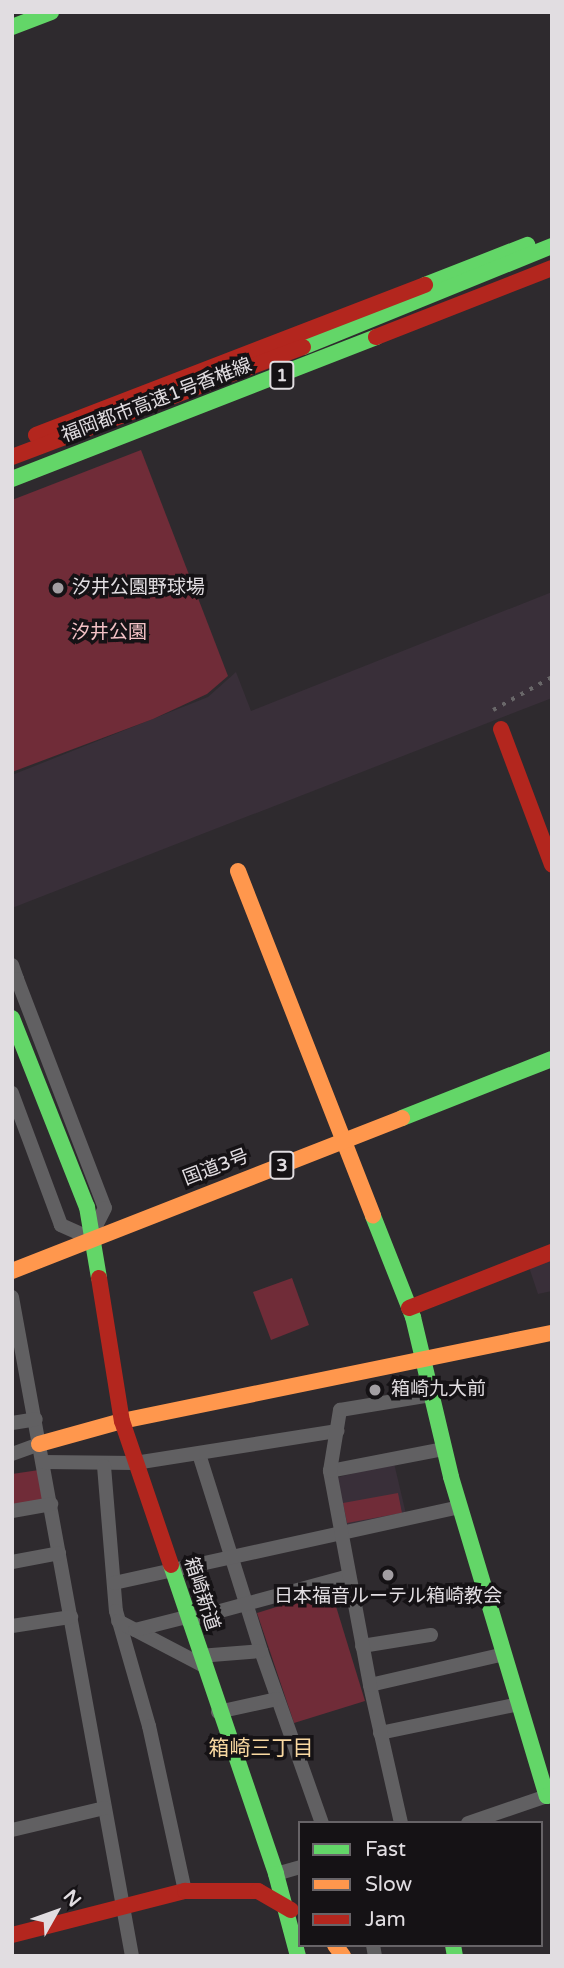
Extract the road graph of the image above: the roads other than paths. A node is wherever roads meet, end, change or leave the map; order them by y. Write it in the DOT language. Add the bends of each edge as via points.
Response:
graph roads {
  1 [pos="19,12"];
  2 [pos="51,12"];
  3 [pos="12,15"];
  4 [pos="12,27"];
  5 [pos="552,235"];
  6 [pos="552,246"];
  7 [pos="552,268"];
  8 [pos="12,445"];
  9 [pos="12,457"];
  10 [pos="12,479"];
  11 [pos="501,729"];
  12 [pos="552,864"];
  13 [pos="238,871"];
  14 [pos="14,975"];
  15 [pos="14,1022"];
  16 [pos="12,1050"];
  17 [pos="552,1059"];
  18 [pos="12,1093"];
  19 [pos="343,1142"];
  20 [pos="90,1238"];
  21 [pos="552,1252"];
  22 [pos="12,1271"];
  23 [pos="12,1297"];
  24 [pos="409,1308"];
  25 [pos="552,1332"];
  26 [pos="423,1357"];
  27 [pos="19,1371"];
  28 [pos="431,1395"];
  29 [pos="36,1419"];
  30 [pos="122,1421"];
  31 [pos="12,1423"];
  32 [pos="337,1431"];
  33 [pos="39,1444"];
  34 [pos="443,1449"];
  35 [pos="12,1454"];
  36 [pos="199,1454"];
  37 [pos="43,1462"];
  38 [pos="135,1463"];
  39 [pos="104,1466"];
  40 [pos="330,1471"];
  41 [pos="51,1504"];
  42 [pos="460,1507"];
  43 [pos="12,1511"];
  44 [pos="340,1533"];
  45 [pos="59,1553"];
  46 [pos="232,1555"];
  47 [pos="12,1562"];
  48 [pos="171,1569"];
  49 [pos="349,1576"];
  50 [pos="114,1583"];
  51 [pos="247,1607"];
  52 [pos="71,1617"];
  53 [pos="186,1618"];
  54 [pos="118,1621"];
  55 [pos="12,1626"];
  56 [pos="135,1630"];
  57 [pos="431,1635"];
  58 [pos="362,1646"];
  59 [pos="261,1651"];
  60 [pos="504,1654"];
  61 [pos="200,1661"];
  62 [pos="370,1685"];
  63 [pos="277,1699"];
  64 [pos="519,1704"];
  65 [pos="218,1712"];
  66 [pos="380,1733"];
  67 [pos="549,1795"];
  68 [pos="104,1808"];
  69 [pos="321,1821"];
  70 [pos="401,1821"];
  71 [pos="474,1821"];
  72 [pos="12,1830"];
  73 [pos="298,1868"];
  74 [pos="275,1874"];
  75 [pos="185,1891"];
  76 [pos="125,1908"];
  77 [pos="293,1912"];
  78 [pos="12,1935"];
  79 [pos="132,1956"];
  80 [pos="298,1956"];
  1 -- 3 [label="main road"];
  2 -- 4 [label="main road"];
  5 -- 8 [label="main road"];
  6 -- 9 [label="main road" via="417,304"];
  7 -- 10 [label="main road, 福岡都市高速1号香椎線 / 1"];
  11 -- 12 [label="main road"];
  13 -- 19 [label="main road"];
  14 -- 20 [label="street" via="105,1208"];
  15 -- 20 [label="main road, 箱崎新道" via="87,1207"];
  16 -- 20 [label="main road" via="75,1212"];
  17 -- 19 [label="main road, 国道3号 / 3"];
  18 -- 20 [label="street" via="61,1225"];
  19 -- 20 [label="main road, 国道3号 / 3"];
  19 -- 24 [label="main road"];
  20 -- 22 [label="main road, 国道3号 / 3"];
  20 -- 30 [label="main road, 箱崎新道"];
  21 -- 24 [label="main road"];
  23 -- 27 [label="street"];
  24 -- 26 [label="main road"];
  25 -- 26 [label="main road"];
  26 -- 28 [label="main road"];
  26 -- 30 [label="main road"];
  27 -- 29 [label="street"];
  28 -- 32 [label="street" via="340,1410"];
  28 -- 34 [label="main road"];
  29 -- 31 [label="street"];
  29 -- 33 [label="street"];
  30 -- 33 [label="main road"];
  30 -- 38 [label="main road, 箱崎新道"];
  32 -- 36 [label="street"];
  32 -- 40 [label="street"];
  33 -- 35 [label="street"];
  33 -- 37 [label="street"];
  34 -- 40 [label="street"];
  34 -- 42 [label="main road"];
  36 -- 38 [label="street"];
  36 -- 46 [label="street"];
  37 -- 39 [label="street"];
  37 -- 41 [label="street"];
  38 -- 39 [label="street"];
  38 -- 48 [label="main road, 箱崎新道"];
  39 -- 50 [label="street"];
  40 -- 44 [label="street"];
  41 -- 43 [label="street"];
  41 -- 45 [label="street"];
  42 -- 44 [label="street"];
  42 -- 60 [label="main road"];
  44 -- 46 [label="street"];
  44 -- 49 [label="street"];
  45 -- 47 [label="street"];
  45 -- 52 [label="street"];
  46 -- 48 [label="street"];
  46 -- 51 [label="street"];
  48 -- 50 [label="street"];
  48 -- 53 [label="main road, 箱崎新道"];
  49 -- 51 [label="street"];
  49 -- 58 [label="street"];
  50 -- 54 [label="street"];
  51 -- 53 [label="street"];
  51 -- 59 [label="street"];
  52 -- 55 [label="street"];
  52 -- 68 [label="street"];
  53 -- 56 [label="street"];
  53 -- 61 [label="main road, 箱崎新道"];
  54 -- 56 [label="street"];
  54 -- 75 [label="street" via="149,1726"];
  56 -- 61 [label="street"];
  57 -- 58 [label="street"];
  58 -- 62 [label="street"];
  59 -- 61 [label="street"];
  59 -- 63 [label="street"];
  60 -- 62 [label="street"];
  60 -- 64 [label="main road"];
  61 -- 65 [label="main road, 箱崎新道"];
  62 -- 66 [label="street"];
  63 -- 65 [label="street"];
  63 -- 69 [label="street"];
  64 -- 66 [label="street"];
  64 -- 67 [label="main road"];
  65 -- 74 [label="main road, 箱崎新道"];
  66 -- 70 [label="street"];
  67 -- 71 [label="street"];
  68 -- 72 [label="street"];
  68 -- 76 [label="street"];
  73 -- 74 [label="street"];
  74 -- 77 [label="main road, 箱崎新道"];
  75 -- 76 [label="main road"];
  75 -- 77 [label="main road" via="258,1891"];
  76 -- 78 [label="main road"];
  76 -- 79 [label="street"];
  77 -- 80 [label="main road, 箱崎新道"];
}
